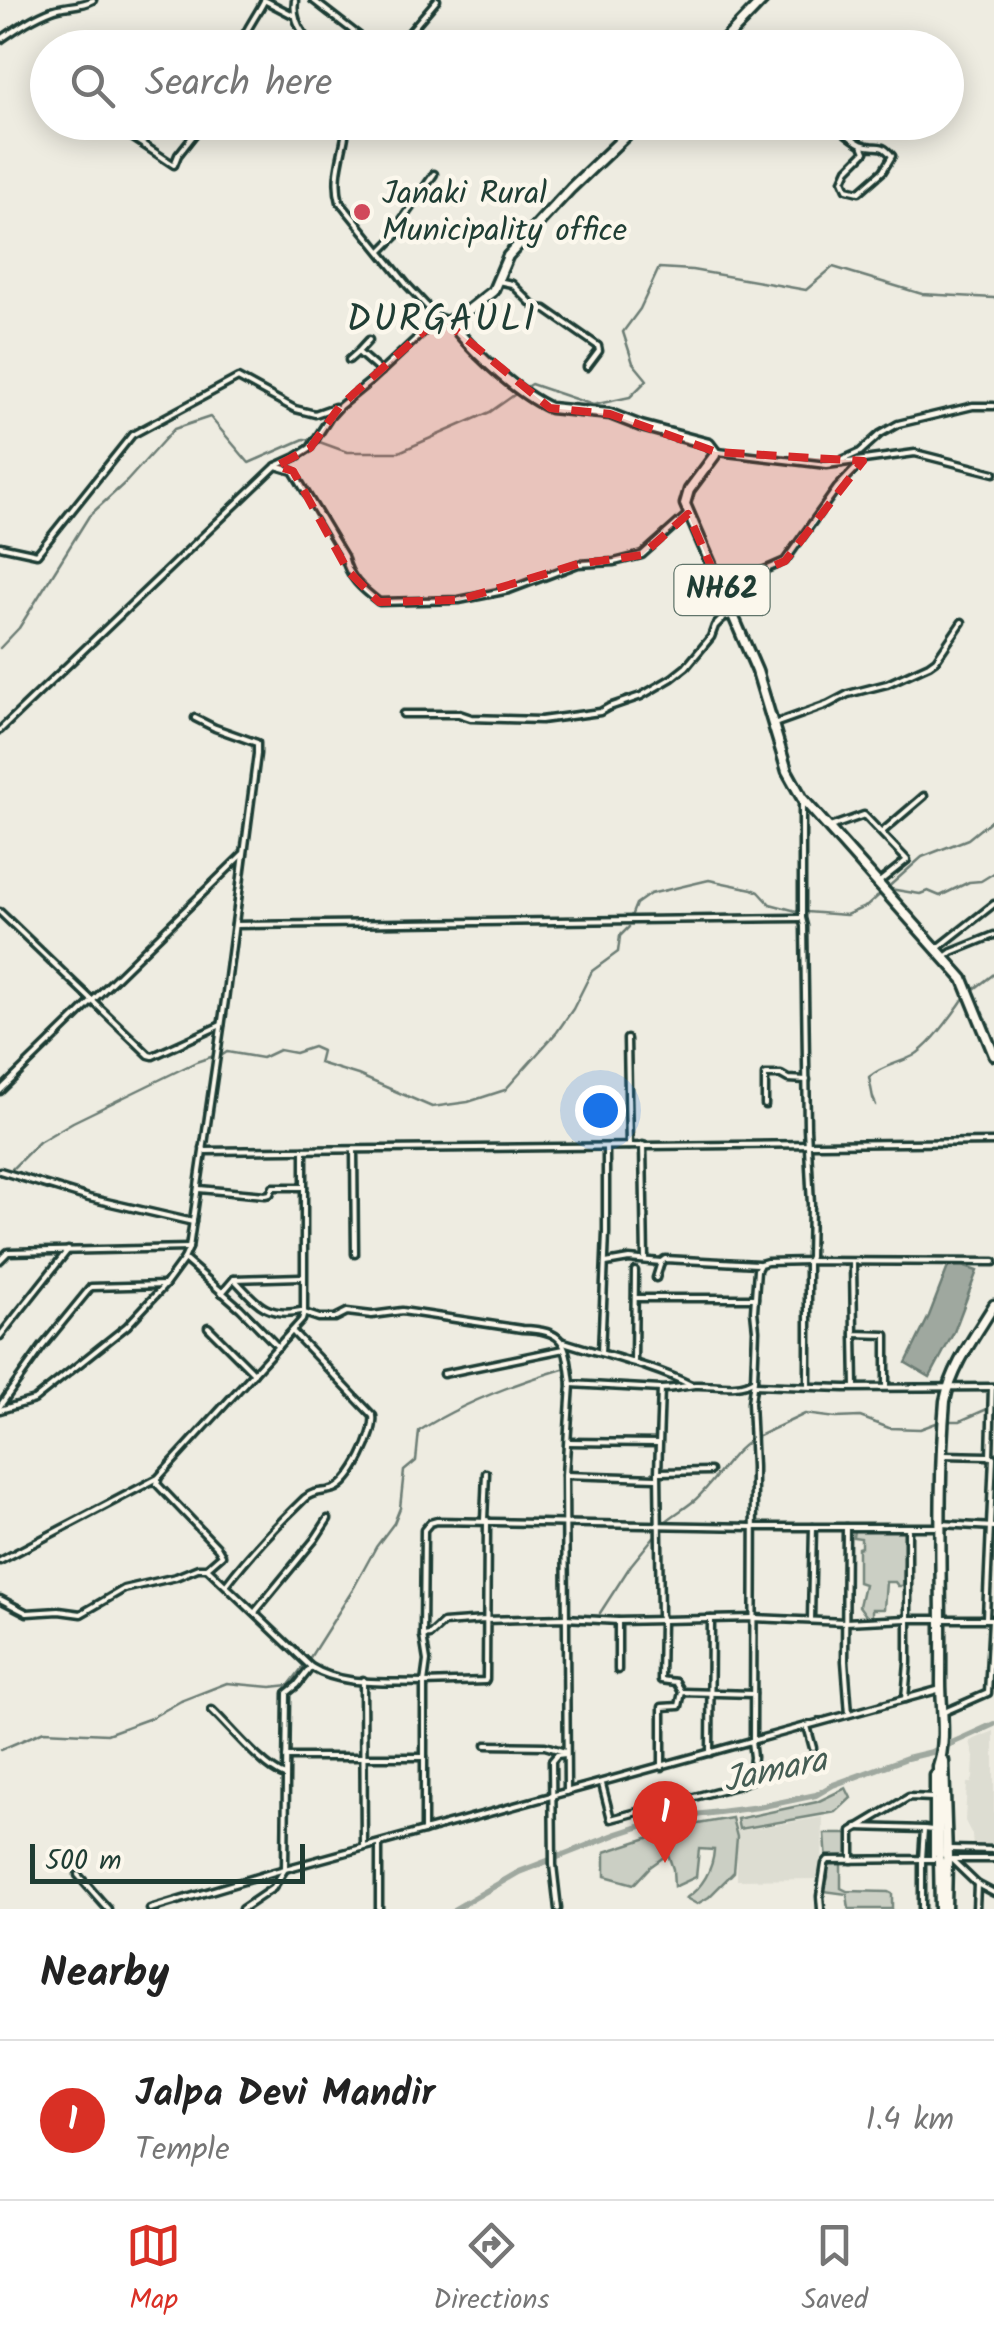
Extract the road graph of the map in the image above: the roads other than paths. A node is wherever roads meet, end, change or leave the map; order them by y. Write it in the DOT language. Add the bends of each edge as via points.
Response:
graph roads {
  1 [pos="93,0"];
  2 [pos="264,0"];
  3 [pos="295,0"];
  4 [pos="314,0"];
  5 [pos="437,0"];
  6 [pos="763,0"];
  7 [pos="293,15"];
  8 [pos="246,30"];
  9 [pos="303,30"];
  10 [pos="352,30"];
  11 [pos="411,30"];
  12 [pos="735,30"];
  13 [pos="0,40"];
  14 [pos="136,140"];
  15 [pos="190,140"];
  16 [pos="346,140"];
  17 [pos="621,140"];
  18 [pos="857,140"];
  19 [pos="862,144"];
  20 [pos="434,174"];
  21 [pos="381,251"];
  22 [pos="498,281"];
  23 [pos="467,311"];
  24 [pos="442,320"];
  25 [pos="458,329"];
  26 [pos="369,340"];
  27 [pos="358,352"];
  28 [pos="349,360"];
  29 [pos="586,368"];
  30 [pos="381,372"];
  31 [pos="340,406"];
  32 [pos="994,406"];
  33 [pos="715,452"];
  34 [pos="864,461"];
  35 [pos="841,463"];
  36 [pos="276,466"];
  37 [pos="994,473"];
  38 [pos="688,514"];
  39 [pos="0,546"];
  40 [pos="722,589"];
  41 [pos="734,615"];
  42 [pos="962,622"];
  43 [pos="403,714"];
  44 [pos="195,718"];
  45 [pos="774,724"];
  46 [pos="0,730"];
  47 [pos="924,796"];
  48 [pos="802,798"];
  49 [pos="829,828"];
  50 [pos="882,832"];
  51 [pos="245,852"];
  52 [pos="882,888"];
  53 [pos="994,904"];
  54 [pos="0,912"];
  55 [pos="802,918"];
  56 [pos="235,925"];
  57 [pos="994,935"];
  58 [pos="938,948"];
  59 [pos="945,957"];
  60 [pos="92,1000"];
  61 [pos="221,1025"];
  62 [pos="989,1027"];
  63 [pos="627,1039"];
  64 [pos="994,1054"];
  65 [pos="807,1080"];
  66 [pos="0,1091"];
  67 [pos="764,1105"];
  68 [pos="994,1142"];
  69 [pos="809,1143"];
  70 [pos="606,1146"];
  71 [pos="629,1146"];
  72 [pos="643,1146"];
  73 [pos="203,1148"];
  74 [pos="304,1150"];
  75 [pos="354,1150"];
  76 [pos="0,1171"];
  77 [pos="304,1187"];
  78 [pos="197,1188"];
  79 [pos="193,1222"];
  80 [pos="188,1248"];
  81 [pos="68,1250"];
  82 [pos="355,1254"];
  83 [pos="184,1259"];
  84 [pos="0,1260"];
  85 [pos="645,1260"];
  86 [pos="808,1261"];
  87 [pos="660,1262"];
  88 [pos="854,1262"];
  89 [pos="994,1262"];
  90 [pos="605,1263"];
  91 [pos="760,1264"];
  92 [pos="635,1270"];
  93 [pos="303,1277"];
  94 [pos="656,1278"];
  95 [pos="234,1280"];
  96 [pos="165,1285"];
  97 [pos="222,1293"];
  98 [pos="636,1298"];
  99 [pos="755,1298"];
  100 [pos="994,1305"];
  101 [pos="303,1312"];
  102 [pos="208,1327"];
  103 [pos="292,1331"];
  104 [pos="854,1334"];
  105 [pos="0,1336"];
  106 [pos="564,1346"];
  107 [pos="278,1347"];
  108 [pos="601,1353"];
  109 [pos="634,1361"];
  110 [pos="254,1372"];
  111 [pos="443,1374"];
  112 [pos="754,1382"];
  113 [pos="571,1384"];
  114 [pos="691,1385"];
  115 [pos="808,1385"];
  116 [pos="855,1387"];
  117 [pos="948,1387"];
  118 [pos="993,1387"];
  119 [pos="886,1388"];
  120 [pos="662,1389"];
  121 [pos="0,1408"];
  122 [pos="568,1442"];
  123 [pos="660,1443"];
  124 [pos="943,1455"];
  125 [pos="992,1457"];
  126 [pos="710,1471"];
  127 [pos="658,1472"];
  128 [pos="486,1473"];
  129 [pos="566,1475"];
  130 [pos="158,1478"];
  131 [pos="328,1519"];
  132 [pos="485,1520"];
  133 [pos="566,1522"];
  134 [pos="660,1526"];
  135 [pos="941,1526"];
  136 [pos="753,1527"];
  137 [pos="812,1527"];
  138 [pos="846,1527"];
  139 [pos="992,1527"];
  140 [pos="908,1530"];
  141 [pos="0,1561"];
  142 [pos="208,1568"];
  143 [pos="226,1585"];
  144 [pos="0,1599"];
  145 [pos="255,1612"];
  146 [pos="565,1618"];
  147 [pos="754,1618"];
  148 [pos="710,1619"];
  149 [pos="907,1619"];
  150 [pos="942,1619"];
  151 [pos="991,1619"];
  152 [pos="485,1620"];
  153 [pos="662,1620"];
  154 [pos="811,1620"];
  155 [pos="618,1621"];
  156 [pos="846,1622"];
  157 [pos="424,1636"];
  158 [pos="310,1667"];
  159 [pos="618,1670"];
  160 [pos="363,1680"];
  161 [pos="424,1683"];
  162 [pos="941,1689"];
  163 [pos="682,1692"];
  164 [pos="710,1694"];
  165 [pos="753,1694"];
  166 [pos="905,1700"];
  167 [pos="212,1710"];
  168 [pos="942,1713"];
  169 [pos="849,1714"];
  170 [pos="807,1726"];
  171 [pos="752,1741"];
  172 [pos="486,1745"];
  173 [pos="813,1748"];
  174 [pos="566,1753"];
  175 [pos="710,1753"];
  176 [pos="286,1757"];
  177 [pos="362,1757"];
  178 [pos="424,1757"];
  179 [pos="941,1757"];
  180 [pos="662,1767"];
  181 [pos="938,1771"];
  182 [pos="285,1776"];
  183 [pos="602,1783"];
  184 [pos="567,1792"];
  185 [pos="552,1796"];
  186 [pos="934,1798"];
  187 [pos="858,1827"];
  188 [pos="924,1830"];
  189 [pos="933,1830"];
  190 [pos="424,1831"];
  191 [pos="379,1843"];
  192 [pos="364,1847"];
  193 [pos="994,1850"];
  194 [pos="943,1856"];
  195 [pos="922,1858"];
  196 [pos="994,1859"];
  197 [pos="852,1860"];
  198 [pos="286,1869"];
  199 [pos="78,1875"];
  200 [pos="976,1884"];
  201 [pos="994,1892"];
  202 [pos="108,1909"];
  203 [pos="150,1909"];
  204 [pos="242,1909"];
  205 [pos="380,1909"];
  206 [pos="558,1909"];
  207 [pos="820,1909"];
  208 [pos="922,1909"];
  209 [pos="943,1909"];
  210 [pos="976,1909"];
  1 -- 13 [label="street" via="54,9"];
  2 -- 7 [label="street"];
  2 -- 8 [label="street"];
  3 -- 7 [label="street"];
  4 -- 10 [label="street"];
  5 -- 11 [label="street"];
  6 -- 12 [label="main road"];
  7 -- 9 [label="street"];
  14 -- 15 [label="street" via="174,165"];
  16 -- 21 [label="street" via="337,171 340,202"];
  17 -- 22 [label="main road" via="508,256"];
  18 -- 19 [label="street"];
  19 -- 19 [label="street" via="880,145 892,156 859,192 842,180 865,152"];
  20 -- 21 [label="street"];
  21 -- 24 [label="street"];
  22 -- 23 [label="main road"];
  22 -- 29 [label="street" via="512,284 536,308 598,346"];
  23 -- 24 [label="street"];
  23 -- 25 [label="main road"];
  24 -- 25 [label="street"];
  24 -- 30 [label="street"];
  25 -- 33 [label="main road" via="511,383 550,408 610,414 709,444"];
  26 -- 27 [label="street"];
  27 -- 28 [label="street"];
  27 -- 30 [label="street"];
  30 -- 31 [label="street"];
  31 -- 36 [label="street" via="310,448"];
  31 -- 39 [label="street" via="315,414 295,410 238,378 132,435 37,554"];
  32 -- 35 [label="street" via="898,424"];
  33 -- 35 [label="street"];
  33 -- 38 [label="main road" via="689,490"];
  34 -- 35 [label="street"];
  34 -- 37 [label="street" via="916,453"];
  34 -- 40 [label="street" via="785,561"];
  36 -- 38 [label="street" via="293,472 357,585 379,602 460,600 578,564 642,555"];
  36 -- 46 [label="street"];
  38 -- 40 [label="main road, NH62"];
  40 -- 41 [label="main road, NH62"];
  41 -- 43 [label="street" via="723,618 672,678 600,712 541,720"];
  41 -- 45 [label="main road, NH62"];
  42 -- 45 [label="street" via="929,664"];
  44 -- 51 [label="street" via="256,743"];
  45 -- 48 [label="main road, NH62"];
  47 -- 50 [label="street"];
  48 -- 49 [label="main road, NH62"];
  48 -- 55 [label="street"];
  49 -- 50 [label="street" via="864,815"];
  49 -- 52 [label="main road, NH62"];
  50 -- 52 [label="street" via="907,860"];
  51 -- 56 [label="street"];
  51 -- 60 [label="street"];
  52 -- 58 [label="main road, NH62"];
  53 -- 58 [label="street"];
  54 -- 60 [label="street"];
  55 -- 56 [label="street"];
  55 -- 65 [label="street"];
  56 -- 61 [label="street"];
  57 -- 59 [label="street"];
  58 -- 59 [label="main road, NH62"];
  59 -- 62 [label="main road, NH62"];
  60 -- 61 [label="street" via="152,1056"];
  60 -- 66 [label="street"];
  61 -- 73 [label="street"];
  62 -- 64 [label="main road, NH62"];
  63 -- 71 [label="street"];
  65 -- 67 [label="street" via="765,1075"];
  65 -- 69 [label="street"];
  68 -- 69 [label="street"];
  69 -- 72 [label="street"];
  69 -- 86 [label="street"];
  70 -- 71 [label="street"];
  70 -- 75 [label="street"];
  70 -- 90 [label="street"];
  71 -- 72 [label="street"];
  72 -- 85 [label="street"];
  73 -- 74 [label="street"];
  73 -- 78 [label="street"];
  74 -- 75 [label="street"];
  74 -- 77 [label="street"];
  75 -- 82 [label="street"];
  76 -- 79 [label="street"];
  77 -- 78 [label="street" via="273,1187 265,1195"];
  77 -- 93 [label="street"];
  78 -- 79 [label="street"];
  79 -- 80 [label="street"];
  80 -- 81 [label="street"];
  80 -- 83 [label="street"];
  81 -- 84 [label="street" via="8,1252"];
  81 -- 105 [label="street"];
  83 -- 96 [label="street"];
  83 -- 97 [label="street"];
  85 -- 87 [label="street"];
  85 -- 90 [label="street"];
  86 -- 88 [label="street"];
  86 -- 91 [label="street"];
  86 -- 115 [label="street"];
  87 -- 91 [label="street"];
  87 -- 94 [label="street"];
  88 -- 89 [label="street"];
  88 -- 104 [label="street"];
  90 -- 108 [label="street"];
  91 -- 99 [label="street"];
  92 -- 98 [label="street"];
  93 -- 95 [label="street"];
  93 -- 101 [label="street"];
  95 -- 97 [label="street"];
  95 -- 101 [label="street" via="267,1311"];
  96 -- 121 [label="street" via="127,1326 34,1400"];
  96 -- 121 [label="street" via="91,1286"];
  97 -- 107 [label="street"];
  98 -- 99 [label="street"];
  98 -- 109 [label="street"];
  99 -- 112 [label="street"];
  100 -- 117 [label="main road"];
  101 -- 103 [label="street"];
  101 -- 106 [label="street" via="320,1318 402,1312 469,1320 542,1330"];
  102 -- 110 [label="street"];
  103 -- 107 [label="street"];
  103 -- 143 [label="street" via="372,1416 371,1436 344,1482 308,1495"];
  104 -- 116 [label="street"];
  104 -- 119 [label="street" via="886,1336"];
  106 -- 108 [label="street"];
  106 -- 111 [label="street"];
  106 -- 113 [label="street"];
  107 -- 110 [label="street"];
  108 -- 109 [label="street"];
  109 -- 114 [label="street"];
  110 -- 130 [label="street"];
  112 -- 114 [label="street"];
  112 -- 115 [label="street"];
  112 -- 136 [label="street"];
  113 -- 120 [label="street"];
  113 -- 122 [label="street"];
  114 -- 120 [label="street"];
  115 -- 116 [label="street"];
  116 -- 119 [label="street"];
  117 -- 118 [label="street"];
  117 -- 119 [label="street"];
  117 -- 124 [label="main road"];
  118 -- 125 [label="street"];
  120 -- 123 [label="street"];
  122 -- 123 [label="street"];
  122 -- 129 [label="street"];
  123 -- 127 [label="street"];
  124 -- 125 [label="street"];
  124 -- 135 [label="main road"];
  125 -- 139 [label="street"];
  126 -- 127 [label="street"];
  127 -- 129 [label="street" via="657,1478"];
  127 -- 134 [label="street"];
  128 -- 132 [label="street"];
  129 -- 133 [label="street"];
  130 -- 141 [label="street"];
  130 -- 142 [label="street" via="222,1554"];
  131 -- 145 [label="street"];
  132 -- 133 [label="street"];
  132 -- 152 [label="street"];
  132 -- 157 [label="street" via="437,1521 424,1530"];
  133 -- 134 [label="street"];
  133 -- 146 [label="street"];
  134 -- 136 [label="street"];
  134 -- 153 [label="street"];
  135 -- 138 [label="street"];
  135 -- 139 [label="street"];
  135 -- 150 [label="main road"];
  136 -- 137 [label="street"];
  136 -- 147 [label="street"];
  137 -- 138 [label="street"];
  137 -- 154 [label="street"];
  138 -- 156 [label="street"];
  139 -- 151 [label="street"];
  140 -- 149 [label="street"];
  142 -- 143 [label="street"];
  142 -- 144 [label="street" via="124,1590 82,1614 27,1613"];
  143 -- 145 [label="street"];
  145 -- 158 [label="street"];
  146 -- 152 [label="street"];
  146 -- 155 [label="street"];
  146 -- 174 [label="street"];
  147 -- 148 [label="street"];
  147 -- 154 [label="street"];
  147 -- 165 [label="street"];
  148 -- 153 [label="street"];
  148 -- 164 [label="street"];
  149 -- 150 [label="street"];
  149 -- 156 [label="street"];
  149 -- 166 [label="street"];
  150 -- 151 [label="street"];
  150 -- 162 [label="main road"];
  151 -- 168 [label="street" via="988,1693"];
  152 -- 157 [label="street" via="444,1623"];
  152 -- 161 [label="street" via="485,1681"];
  153 -- 155 [label="street"];
  153 -- 163 [label="street" via="661,1680 676,1682"];
  154 -- 156 [label="street"];
  155 -- 159 [label="street"];
  156 -- 169 [label="street"];
  157 -- 161 [label="street"];
  158 -- 160 [label="street" via="326,1677"];
  158 -- 176 [label="street" via="287,1693"];
  160 -- 161 [label="street"];
  160 -- 177 [label="street"];
  161 -- 178 [label="street"];
  162 -- 166 [label="street"];
  162 -- 168 [label="main road"];
  163 -- 164 [label="street"];
  163 -- 180 [label="street" via="679,1706 661,1708"];
  164 -- 165 [label="street"];
  164 -- 175 [label="street"];
  165 -- 171 [label="street"];
  166 -- 169 [label="street"];
  167 -- 182 [label="street"];
  168 -- 179 [label="main road"];
  169 -- 170 [label="street"];
  170 -- 171 [label="street"];
  170 -- 173 [label="street"];
  171 -- 175 [label="street"];
  171 -- 183 [label="street" via="747,1782 612,1819"];
  172 -- 174 [label="street"];
  174 -- 184 [label="street"];
  174 -- 185 [label="street" via="552,1761"];
  175 -- 180 [label="street"];
  176 -- 177 [label="street"];
  176 -- 182 [label="street"];
  177 -- 178 [label="street"];
  177 -- 192 [label="street"];
  178 -- 190 [label="street"];
  179 -- 181 [label="main road"];
  179 -- 194 [label="main road"];
  180 -- 183 [label="street"];
  181 -- 186 [label="street"];
  181 -- 194 [label="main road"];
  182 -- 198 [label="street"];
  183 -- 184 [label="street"];
  184 -- 185 [label="street"];
  185 -- 190 [label="street"];
  185 -- 206 [label="street"];
  186 -- 187 [label="street" via="909,1797"];
  186 -- 189 [label="street"];
  187 -- 188 [label="street"];
  187 -- 197 [label="street" via="852,1831"];
  188 -- 189 [label="street"];
  188 -- 195 [label="street"];
  189 -- 194 [label="street"];
  190 -- 191 [label="street"];
  191 -- 192 [label="street"];
  191 -- 205 [label="street"];
  192 -- 198 [label="street"];
  193 -- 194 [label="street"];
  194 -- 195 [label="street"];
  194 -- 196 [label="street"];
  194 -- 200 [label="street"];
  194 -- 209 [label="main road"];
  195 -- 197 [label="street"];
  195 -- 208 [label="street"];
  197 -- 207 [label="street" via="825,1864"];
  198 -- 203 [label="street"];
  198 -- 204 [label="street" via="273,1888"];
  199 -- 202 [label="street"];
  200 -- 201 [label="street"];
  200 -- 210 [label="street"];
}
